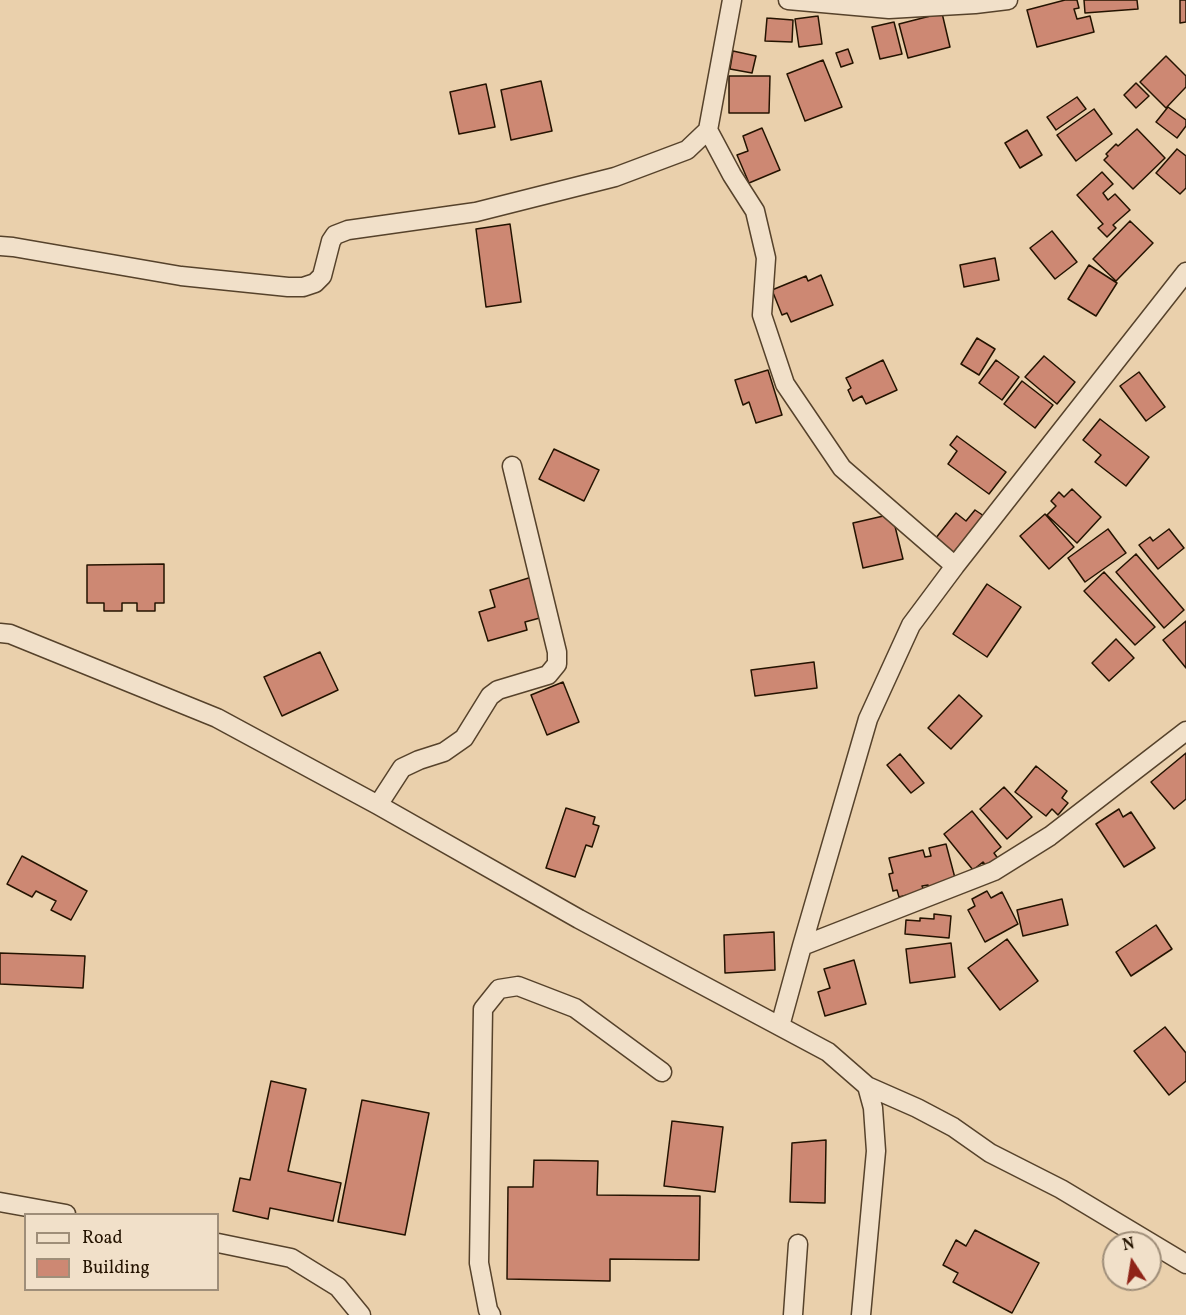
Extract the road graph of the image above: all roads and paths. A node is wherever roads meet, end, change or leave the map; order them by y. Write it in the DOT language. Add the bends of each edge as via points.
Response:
graph roads {
  1 [pos="732,0"];
  2 [pos="788,0"];
  3 [pos="1008,0"];
  4 [pos="708,130"];
  5 [pos="0,246"];
  6 [pos="1186,272"];
  7 [pos="512,466"];
  8 [pos="955,566"];
  9 [pos="0,633"];
  10 [pos="1186,731"];
  11 [pos="378,805"];
  12 [pos="802,946"];
  13 [pos="780,1026"];
  14 [pos="662,1072"];
  15 [pos="867,1086"];
  16 [pos="0,1202"];
  17 [pos="56,1213"];
  18 [pos="219,1244"];
  19 [pos="798,1244"];
  20 [pos="1186,1264"];
  21 [pos="361,1315"];
  22 [pos="491,1315"];
  23 [pos="793,1315"];
  24 [pos="861,1315"];
  1 -- 4 [label="street"];
  2 -- 3 [label="street" via="889,9"];
  4 -- 5 [label="street" via="687,150 615,177 476,212 335,235 322,276 315,284 303,287 181,276"];
  4 -- 8 [label="street" via="755,211 766,258 762,315 785,384 842,468"];
  6 -- 8 [label="street"];
  7 -- 11 [label="street" via="557,664 548,675 490,696 464,738 444,752 402,768"];
  8 -- 12 [label="street" via="911,625 868,719"];
  9 -- 11 [label="street" via="217,718"];
  10 -- 12 [label="street" via="1050,836 994,871"];
  11 -- 13 [label="street" via="579,919"];
  12 -- 13 [label="street"];
  13 -- 15 [label="street" via="828,1052"];
  14 -- 22 [label="street" via="576,1008 518,986 499,989 483,1009 479,1263"];
  15 -- 20 [label="street" via="953,1127 990,1153 1061,1189"];
  15 -- 24 [label="street" via="876,1151"];
  16 -- 17 [label="street"];
  18 -- 21 [label="street" via="291,1258 338,1287"];
  19 -- 23 [label="street"];
}
